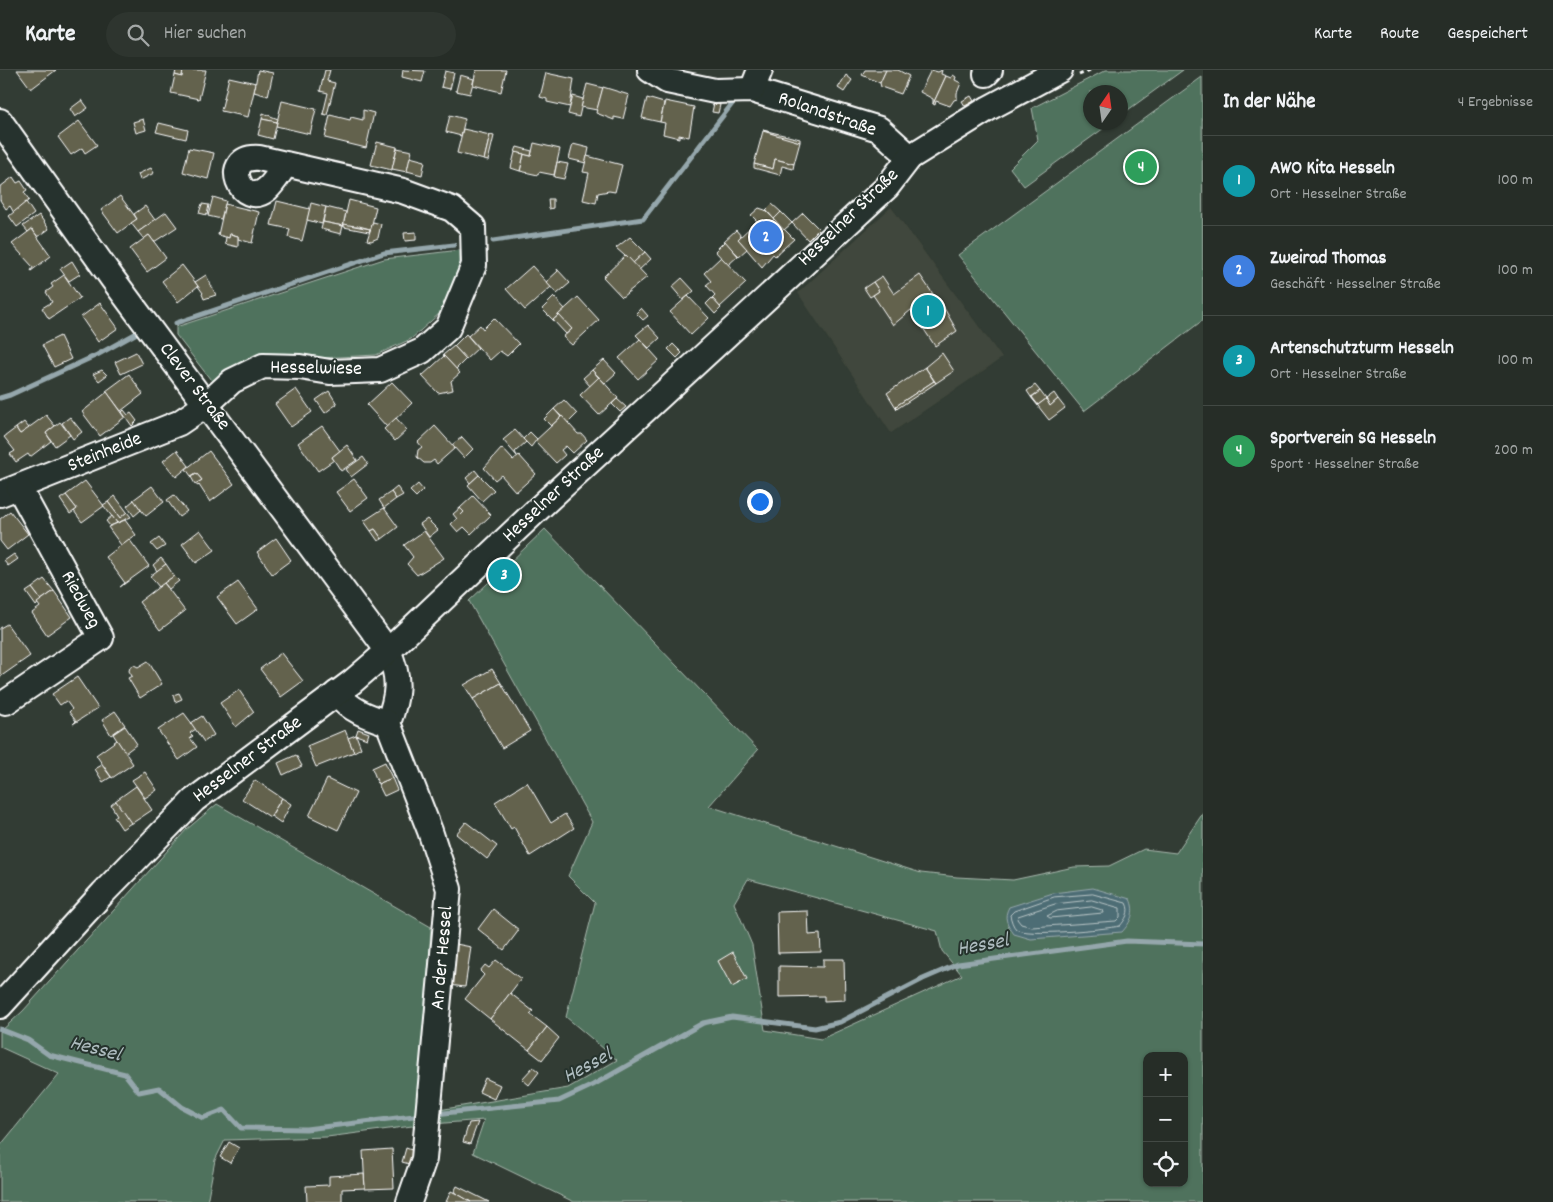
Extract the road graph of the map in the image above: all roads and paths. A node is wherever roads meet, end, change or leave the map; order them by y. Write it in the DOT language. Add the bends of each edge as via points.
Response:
graph roads {
  1 [pos="650,70"];
  2 [pos="1046,73"];
  3 [pos="756,80"];
  4 [pos="0,121"];
  5 [pos="910,157"];
  6 [pos="286,164"];
  7 [pos="207,404"];
  8 [pos="9,491"];
  9 [pos="388,652"];
  10 [pos="337,693"];
  11 [pos="6,702"];
  12 [pos="388,723"];
  13 [pos="0,1006"];
  14 [pos="410,1202"];
  1 -- 3 [label="street, Rolandstraße" via="667,81 715,91"];
  2 -- 5 [label="street, Hesselner Straße"];
  3 -- 5 [label="street, Rolandstraße" via="879,129"];
  4 -- 7 [label="street, Clever Straße"];
  5 -- 9 [label="street, Hesselner Straße" via="887,187"];
  6 -- 7 [label="street, Hesselwiese" via="403,191 452,209 472,227 476,262 448,328 422,351 380,370 330,372 300,366 263,366 232,381"];
  7 -- 8 [label="street, Steinheide" via="179,423"];
  7 -- 9 [label="street, Clever Straße"];
  8 -- 11 [label="street, Riedweg" via="101,638"];
  9 -- 10 [label="street, Hesselner Straße"];
  9 -- 12 [label="street" via="396,671 397,698"];
  10 -- 12 [label="street" via="367,717"];
  10 -- 13 [label="street, Hesselner Straße" via="194,800 135,859"];
  12 -- 14 [label="street, An der Hessel" via="449,889 424,1160"];
}
